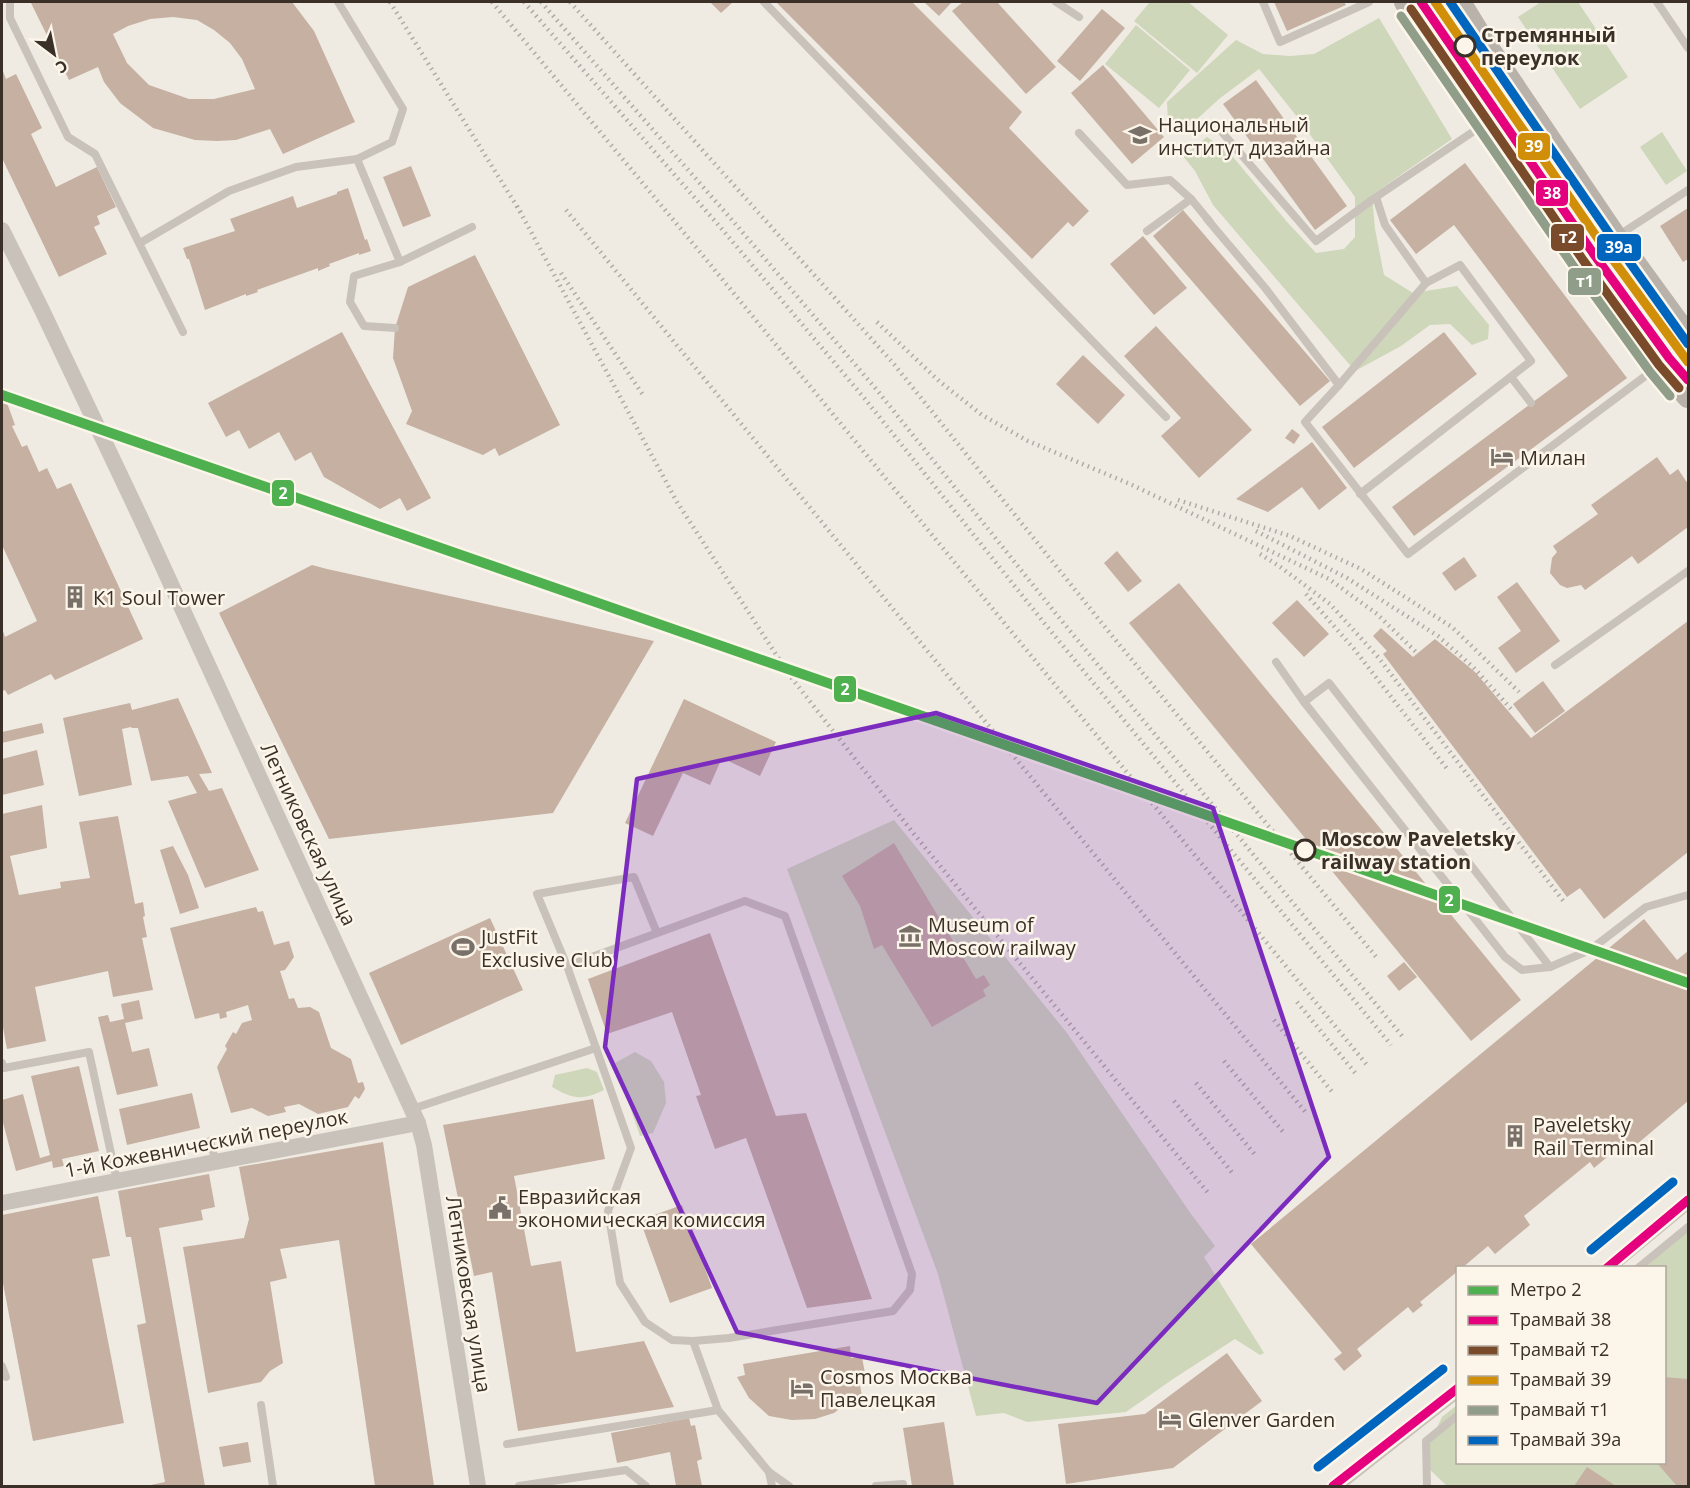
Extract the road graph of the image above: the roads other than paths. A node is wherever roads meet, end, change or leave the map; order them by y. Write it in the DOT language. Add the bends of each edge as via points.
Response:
graph roads {
  1 [pos="10,2"];
  2 [pos="338,2"];
  3 [pos="764,2"];
  4 [pos="1056,2"];
  5 [pos="1263,2"];
  6 [pos="1369,2"];
  7 [pos="1405,2"];
  8 [pos="1460,2"];
  9 [pos="1657,2"];
  10 [pos="1080,17"];
  11 [pos="1689,48"];
  12 [pos="1486,123"];
  13 [pos="1221,131"];
  14 [pos="1079,133"];
  15 [pos="357,159"];
  16 [pos="1689,190"];
  17 [pos="1376,197"];
  18 [pos="1191,199"];
  19 [pos="472,227"];
  20 [pos="2,230"];
  21 [pos="1147,231"];
  22 [pos="1616,237"];
  23 [pos="140,243"];
  24 [pos="400,262"];
  25 [pos="1426,283"];
  26 [pos="395,327"];
  27 [pos="183,332"];
  28 [pos="1689,336"];
  29 [pos="1660,365"];
  30 [pos="1511,377"];
  31 [pos="1339,385"];
  32 [pos="1689,397"];
  33 [pos="1531,403"];
  34 [pos="1166,417"];
  35 [pos="1360,494"];
  36 [pos="1689,571"];
  37 [pos="1276,662"];
  38 [pos="1555,665"];
  39 [pos="1304,702"];
  40 [pos="1689,895"];
  41 [pos="657,933"];
  42 [pos="567,966"];
  43 [pos="1550,967"];
  44 [pos="596,1048"];
  45 [pos="2,1063"];
  46 [pos="415,1116"];
  47 [pos="210,1142"];
  48 [pos="216,1162"];
  49 [pos="117,1181"];
  50 [pos="2,1203"];
  51 [pos="1689,1206"];
  52 [pos="1689,1227"];
  53 [pos="1615,1266"];
  54 [pos="1640,1266"];
  55 [pos="693,1341"];
  56 [pos="2,1366"];
  57 [pos="6,1377"];
  58 [pos="1456,1396"];
  59 [pos="261,1405"];
  60 [pos="718,1410"];
  61 [pos="1456,1417"];
  62 [pos="507,1444"];
  63 [pos="769,1472"];
  64 [pos="273,1486"];
  65 [pos="478,1486"];
  66 [pos="519,1486"];
  67 [pos="646,1486"];
  68 [pos="772,1486"];
  69 [pos="789,1486"];
  70 [pos="876,1486"];
  71 [pos="903,1486"];
  72 [pos="1341,1486"];
  73 [pos="1427,1486"];
  1 -- 23 [label="lane" via="10,18 68,137 95,154"];
  2 -- 15 [label="lane" via="403,109 392,142"];
  3 -- 34 [label="lane"];
  4 -- 10 [label="lane"];
  5 -- 6 [label="lane" via="1280,42"];
  7 -- 12 [label="main road"];
  8 -- 22 [label="main road"];
  9 -- 11 [label="lane"];
  12 -- 17 [label="lane"];
  12 -- 29 [label="main road"];
  13 -- 17 [label="lane" via="1316,241"];
  14 -- 18 [label="lane" via="1127,185 1170,180"];
  15 -- 23 [label="lane" via="296,167 229,191"];
  15 -- 24 [label="lane"];
  16 -- 22 [label="lane"];
  17 -- 25 [label="lane" via="1384,225"];
  18 -- 21 [label="lane"];
  18 -- 31 [label="lane"];
  19 -- 24 [label="lane"];
  20 -- 46 [label="street, Летниковская улица" via="142,521"];
  22 -- 28 [label="main road"];
  23 -- 27 [label="lane"];
  24 -- 26 [label="lane" via="354,276 350,302 364,326"];
  25 -- 30 [label="lane" via="1460,265 1531,361"];
  25 -- 31 [label="lane"];
  29 -- 32 [label="main road"];
  29 -- 35 [label="lane" via="1556,437 1408,554"];
  30 -- 33 [label="lane"];
  30 -- 35 [label="lane"];
  31 -- 35 [label="lane" via="1305,422"];
  36 -- 38 [label="lane"];
  37 -- 39 [label="lane"];
  39 -- 43 [label="lane" via="1505,957 1522,970"];
  39 -- 43 [label="lane" via="1329,683"];
  40 -- 43 [label="lane" via="1646,907 1590,950"];
  41 -- 42 [label="lane"];
  41 -- 42 [label="lane" via="634,877 537,894"];
  41 -- 55 [label="lane" via="745,901 785,916 912,1274 910,1290 893,1311"];
  42 -- 44 [label="lane"];
  44 -- 46 [label="lane"];
  44 -- 55 [label="lane" via="631,1148 608,1211 620,1283 645,1322 672,1340"];
  45 -- 49 [label="lane" via="4,1068 89,1052"];
  46 -- 48 [label="street, 1-й Кожевнический переулок"];
  46 -- 65 [label="street, Летниковская улица" via="424,1145"];
  47 -- 48 [label="lane"];
  48 -- 49 [label="street, 1-й Кожевнический переулок"];
  49 -- 50 [label="street, 1-й Кожевнический переулок"];
  51 -- 53 [label="lane"];
  52 -- 54 [label="lane"];
  55 -- 60 [label="lane"];
  56 -- 57 [label="lane"];
  58 -- 72 [label="lane"];
  59 -- 64 [label="lane"];
  60 -- 62 [label="lane"];
  60 -- 63 [label="lane"];
  61 -- 73 [label="lane" via="1426,1441"];
  63 -- 68 [label="lane"];
  63 -- 69 [label="lane"];
  66 -- 67 [label="lane" via="626,1470"];
  70 -- 71 [label="lane"];
}
